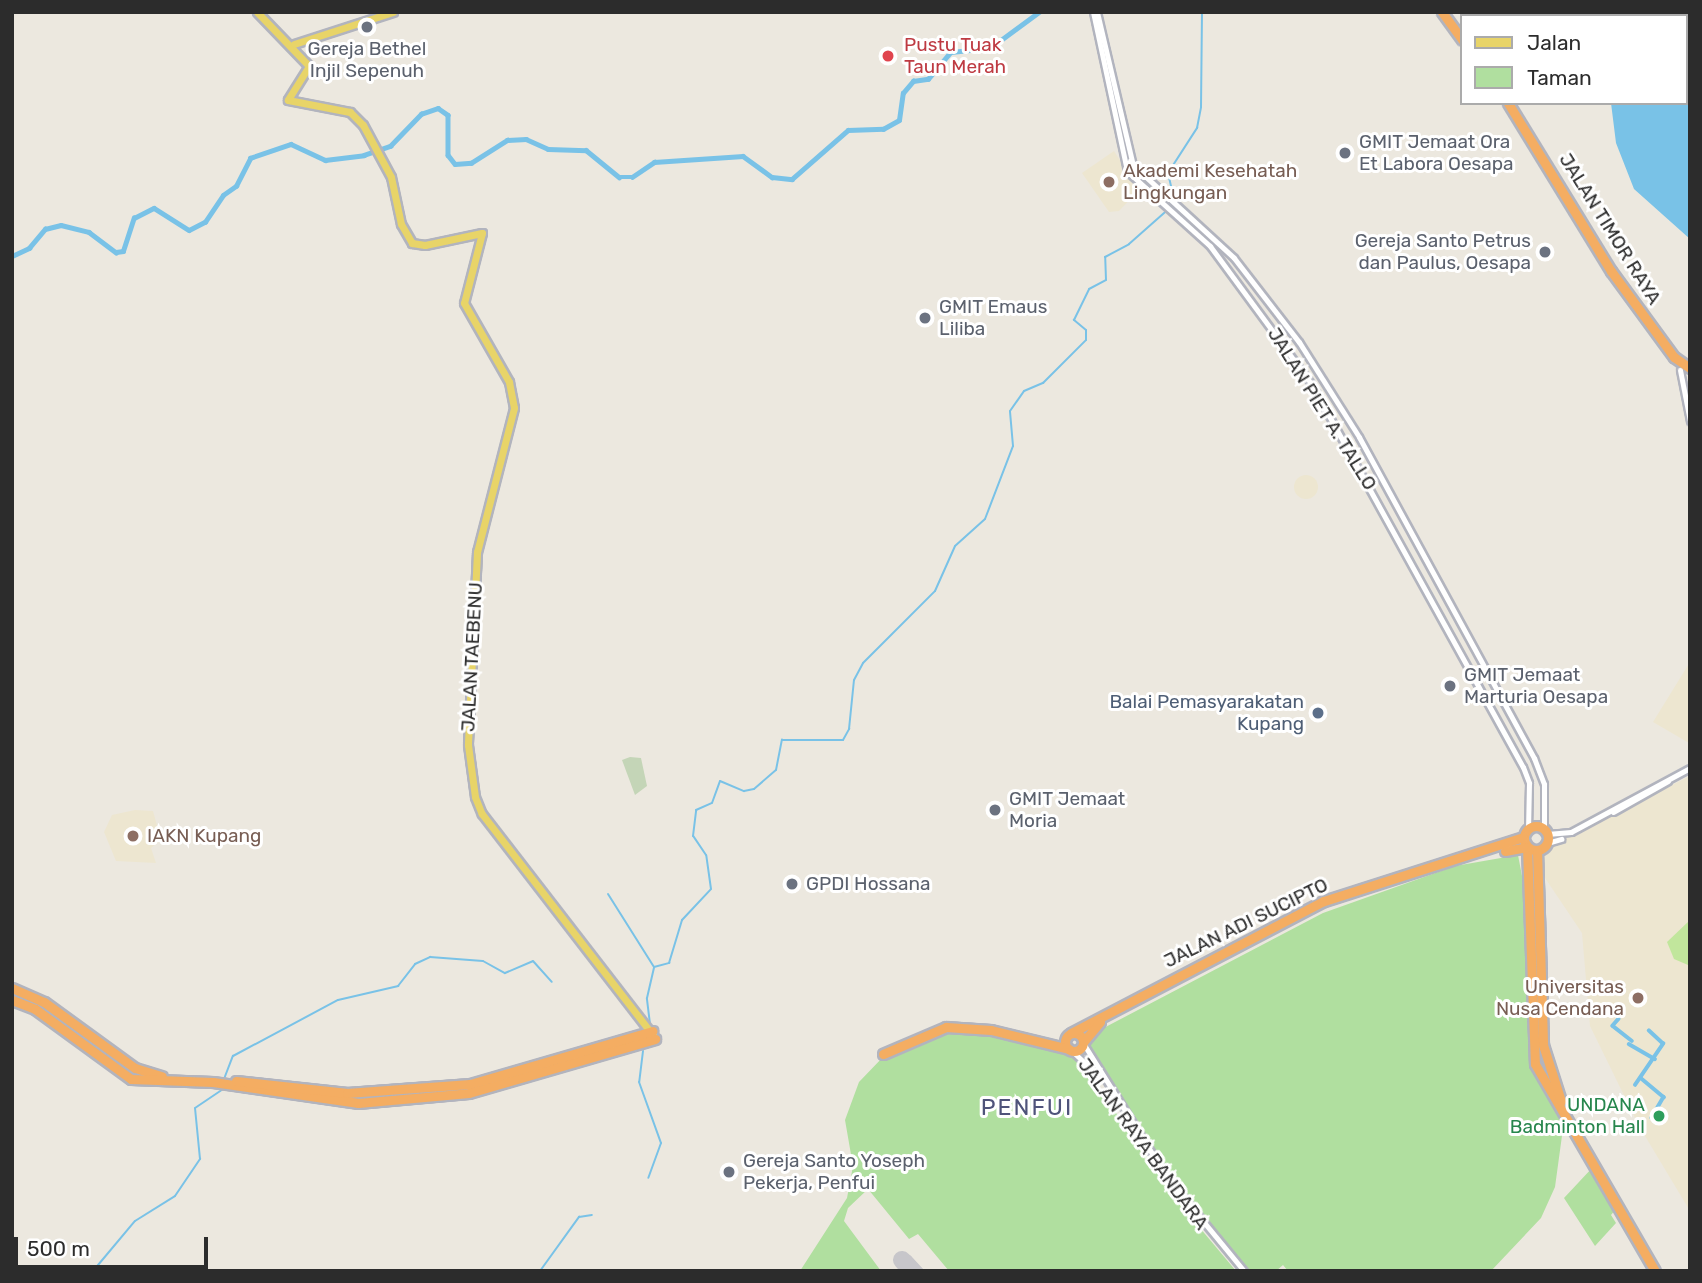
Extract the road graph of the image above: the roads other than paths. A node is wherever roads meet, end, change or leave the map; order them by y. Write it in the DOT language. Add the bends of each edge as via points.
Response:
graph roads {
  1 [pos="257,12"];
  2 [pos="393,12"];
  3 [pos="1095,12"];
  4 [pos="1442,12"];
  5 [pos="1460,37"];
  6 [pos="294,44"];
  7 [pos="1509,105"];
  8 [pos="1168,204"];
  9 [pos="1275,311"];
  10 [pos="1265,318"];
  11 [pos="1309,360"];
  12 [pos="1299,366"];
  13 [pos="1685,368"];
  14 [pos="1690,421"];
  15 [pos="1500,696"];
  16 [pos="1486,703"];
  17 [pos="1690,768"];
  18 [pos="1546,836"];
  19 [pos="1529,842"];
  20 [pos="1177,979"];
  21 [pos="12,988"];
  22 [pos="12,1000"];
  23 [pos="651,1030"];
  24 [pos="1070,1033"];
  25 [pos="1040,1040"];
  26 [pos="1083,1042"];
  27 [pos="1070,1050"];
  28 [pos="883,1054"];
  29 [pos="213,1080"];
  30 [pos="1192,1212"];
  31 [pos="1242,1271"];
  32 [pos="1658,1271"];
  1 -- 6 [label="main road"];
  2 -- 6 [label="main road"];
  3 -- 8 [label="main road, JALAN PIET A. TALLO" via="1133,165"];
  4 -- 5 [label="highway"];
  6 -- 23 [label="main road, JALAN TAEBENU" via="309,69 287,97 295,105 319,103 350,112 380,152 395,187 401,225 412,243 425,245 482,233 464,303 509,382 514,408 477,552 468,745 481,813"];
  7 -- 13 [label="highway, JALAN TIMOR RAYA" via="1611,271"];
  8 -- 9 [label="main road, JALAN PIET A. TALLO" via="1215,236"];
  8 -- 10 [label="main road, JALAN PIET A. TALLO" via="1210,246"];
  9 -- 10 [label="main road"];
  9 -- 11 [label="main road, JALAN PIET A. TALLO"];
  10 -- 12 [label="main road, JALAN PIET A. TALLO"];
  11 -- 12 [label="main road"];
  11 -- 15 [label="main road, JALAN PIET A. TALLO" via="1408,520"];
  12 -- 16 [label="main road, JALAN PIET A. TALLO"];
  13 -- 14 [label="main road"];
  15 -- 16 [label="main road"];
  15 -- 18 [label="main road, JALAN PIET A. TALLO" via="1542,777"];
  16 -- 19 [label="main road, JALAN PIET A. TALLO" via="1528,779"];
  17 -- 18 [label="main road" via="1571,832"];
  18 -- 19 [label="highway"];
  18 -- 19 [label="highway"];
  19 -- 20 [label="highway, JALAN ADI SUCIPTO" via="1366,889"];
  19 -- 32 [label="highway" via="1532,1043"];
  20 -- 24 [label="highway, JALAN ADI SUCIPTO"];
  20 -- 26 [label="highway, JALAN ADI SUCIPTO" via="1108,1017"];
  21 -- 29 [label="highway" via="44,1002 137,1069 160,1076"];
  22 -- 29 [label="highway" via="35,1009 131,1079"];
  23 -- 29 [label="highway" via="469,1093 358,1103"];
  24 -- 25 [label="highway, JALAN ADI SUCIPTO"];
  24 -- 26 [label="highway"];
  24 -- 27 [label="highway"];
  25 -- 27 [label="highway"];
  25 -- 28 [label="highway" via="946,1027"];
  26 -- 27 [label="highway, JALAN ADI SUCIPTO"];
  26 -- 30 [label="main road, JALAN RAYA BANDARA" via="1092,1065"];
  27 -- 30 [label="main road, JALAN RAYA BANDARA" via="1084,1060"];
  30 -- 31 [label="main road, JALAN RAYA BANDARA"];
}
